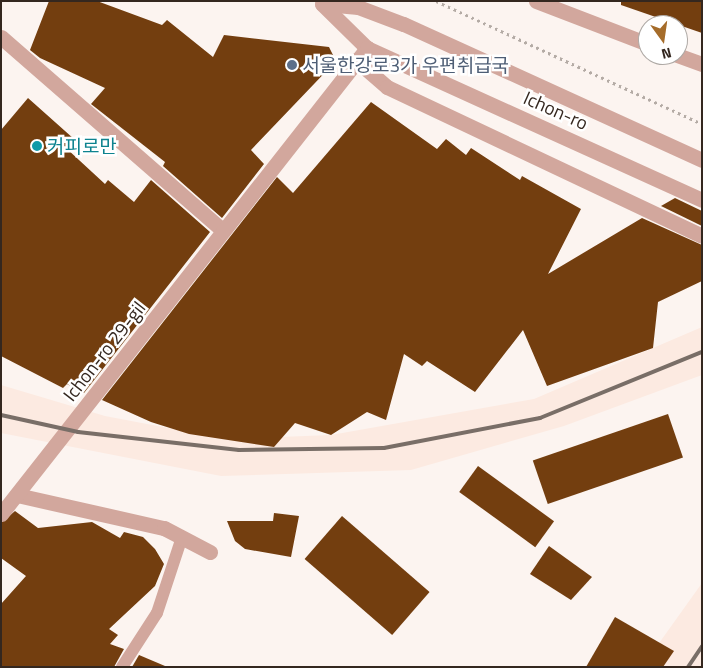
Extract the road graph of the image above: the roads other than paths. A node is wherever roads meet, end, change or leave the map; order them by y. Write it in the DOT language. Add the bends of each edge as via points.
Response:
graph roads {
  1 [pos="536,1"];
  2 [pos="320,2"];
  3 [pos="1,37"];
  4 [pos="638,40"];
  5 [pos="366,48"];
  6 [pos="688,59"];
  7 [pos="356,60"];
  8 [pos="702,64"];
  9 [pos="702,160"];
  10 [pos="702,200"];
  11 [pos="223,231"];
  12 [pos="702,236"];
  13 [pos="17,495"];
  14 [pos="1,514"];
  15 [pos="182,537"];
  16 [pos="210,552"];
  17 [pos="122,667"];
  1 -- 4 [label="street"];
  2 -- 5 [label="street, Ichon-ro"];
  2 -- 9 [label="street, Ichon-ro" via="358,7 403,24"];
  3 -- 11 [label="street"];
  5 -- 7 [label="street, Ichon-ro 29-gil"];
  5 -- 10 [label="street, Ichon-ro" via="576,140"];
  6 -- 8 [label="street"];
  7 -- 11 [label="street, Ichon-ro 29-gil"];
  7 -- 12 [label="street" via="387,87"];
  11 -- 13 [label="street, Ichon-ro 29-gil"];
  13 -- 14 [label="street, Ichon-ro 29-gil"];
  13 -- 15 [label="street" via="164,528"];
  15 -- 16 [label="street"];
  15 -- 17 [label="lane" via="157,613"];
}
